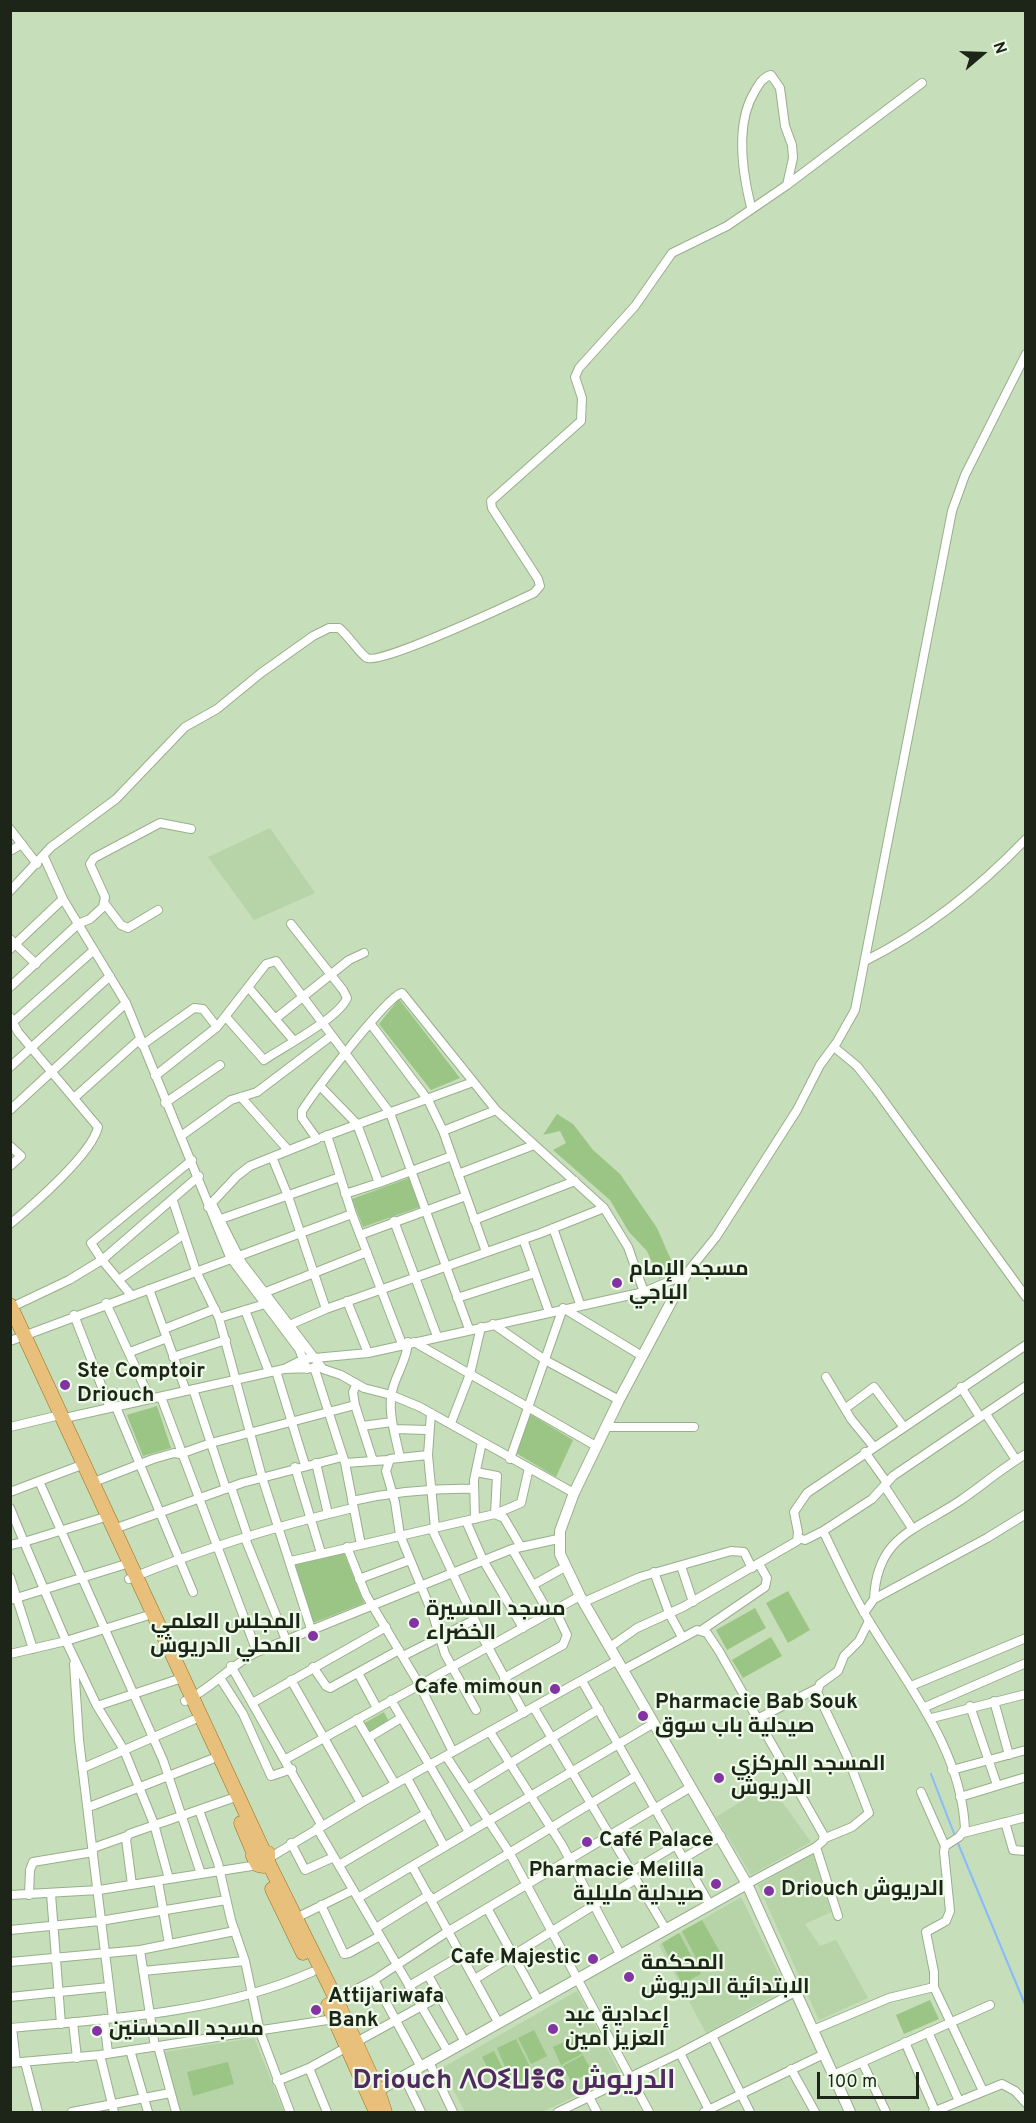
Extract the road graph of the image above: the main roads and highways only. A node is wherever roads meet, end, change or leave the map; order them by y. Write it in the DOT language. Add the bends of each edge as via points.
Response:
graph roads {
  1 [pos="11,1310"];
  2 [pos="18,1338"];
  3 [pos="61,1417"];
  4 [pos="132,1578"];
  5 [pos="188,1699"];
  6 [pos="261,1858"];
  7 [pos="292,1920"];
  8 [pos="332,2002"];
  9 [pos="351,2046"];
  10 [pos="374,2093"];
  11 [pos="376,2112"];
  12 [pos="385,2112"];
  1 -- 2 [label="main road"];
  2 -- 3 [label="main road"];
  3 -- 4 [label="main road" via="94,1482"];
  3 -- 4 [label="main road" via="79,1466"];
  4 -- 5 [label="main road"];
  4 -- 5 [label="main road" via="146,1616"];
  5 -- 6 [label="main road"];
  5 -- 6 [label="main road" via="193,1720"];
  6 -- 7 [label="main road"];
  7 -- 8 [label="main road"];
  7 -- 8 [label="main road" via="312,1972"];
  8 -- 9 [label="main road"];
  8 -- 9 [label="main road" via="334,2019"];
  9 -- 10 [label="main road"];
  10 -- 11 [label="main road"];
  10 -- 12 [label="main road"];
}
